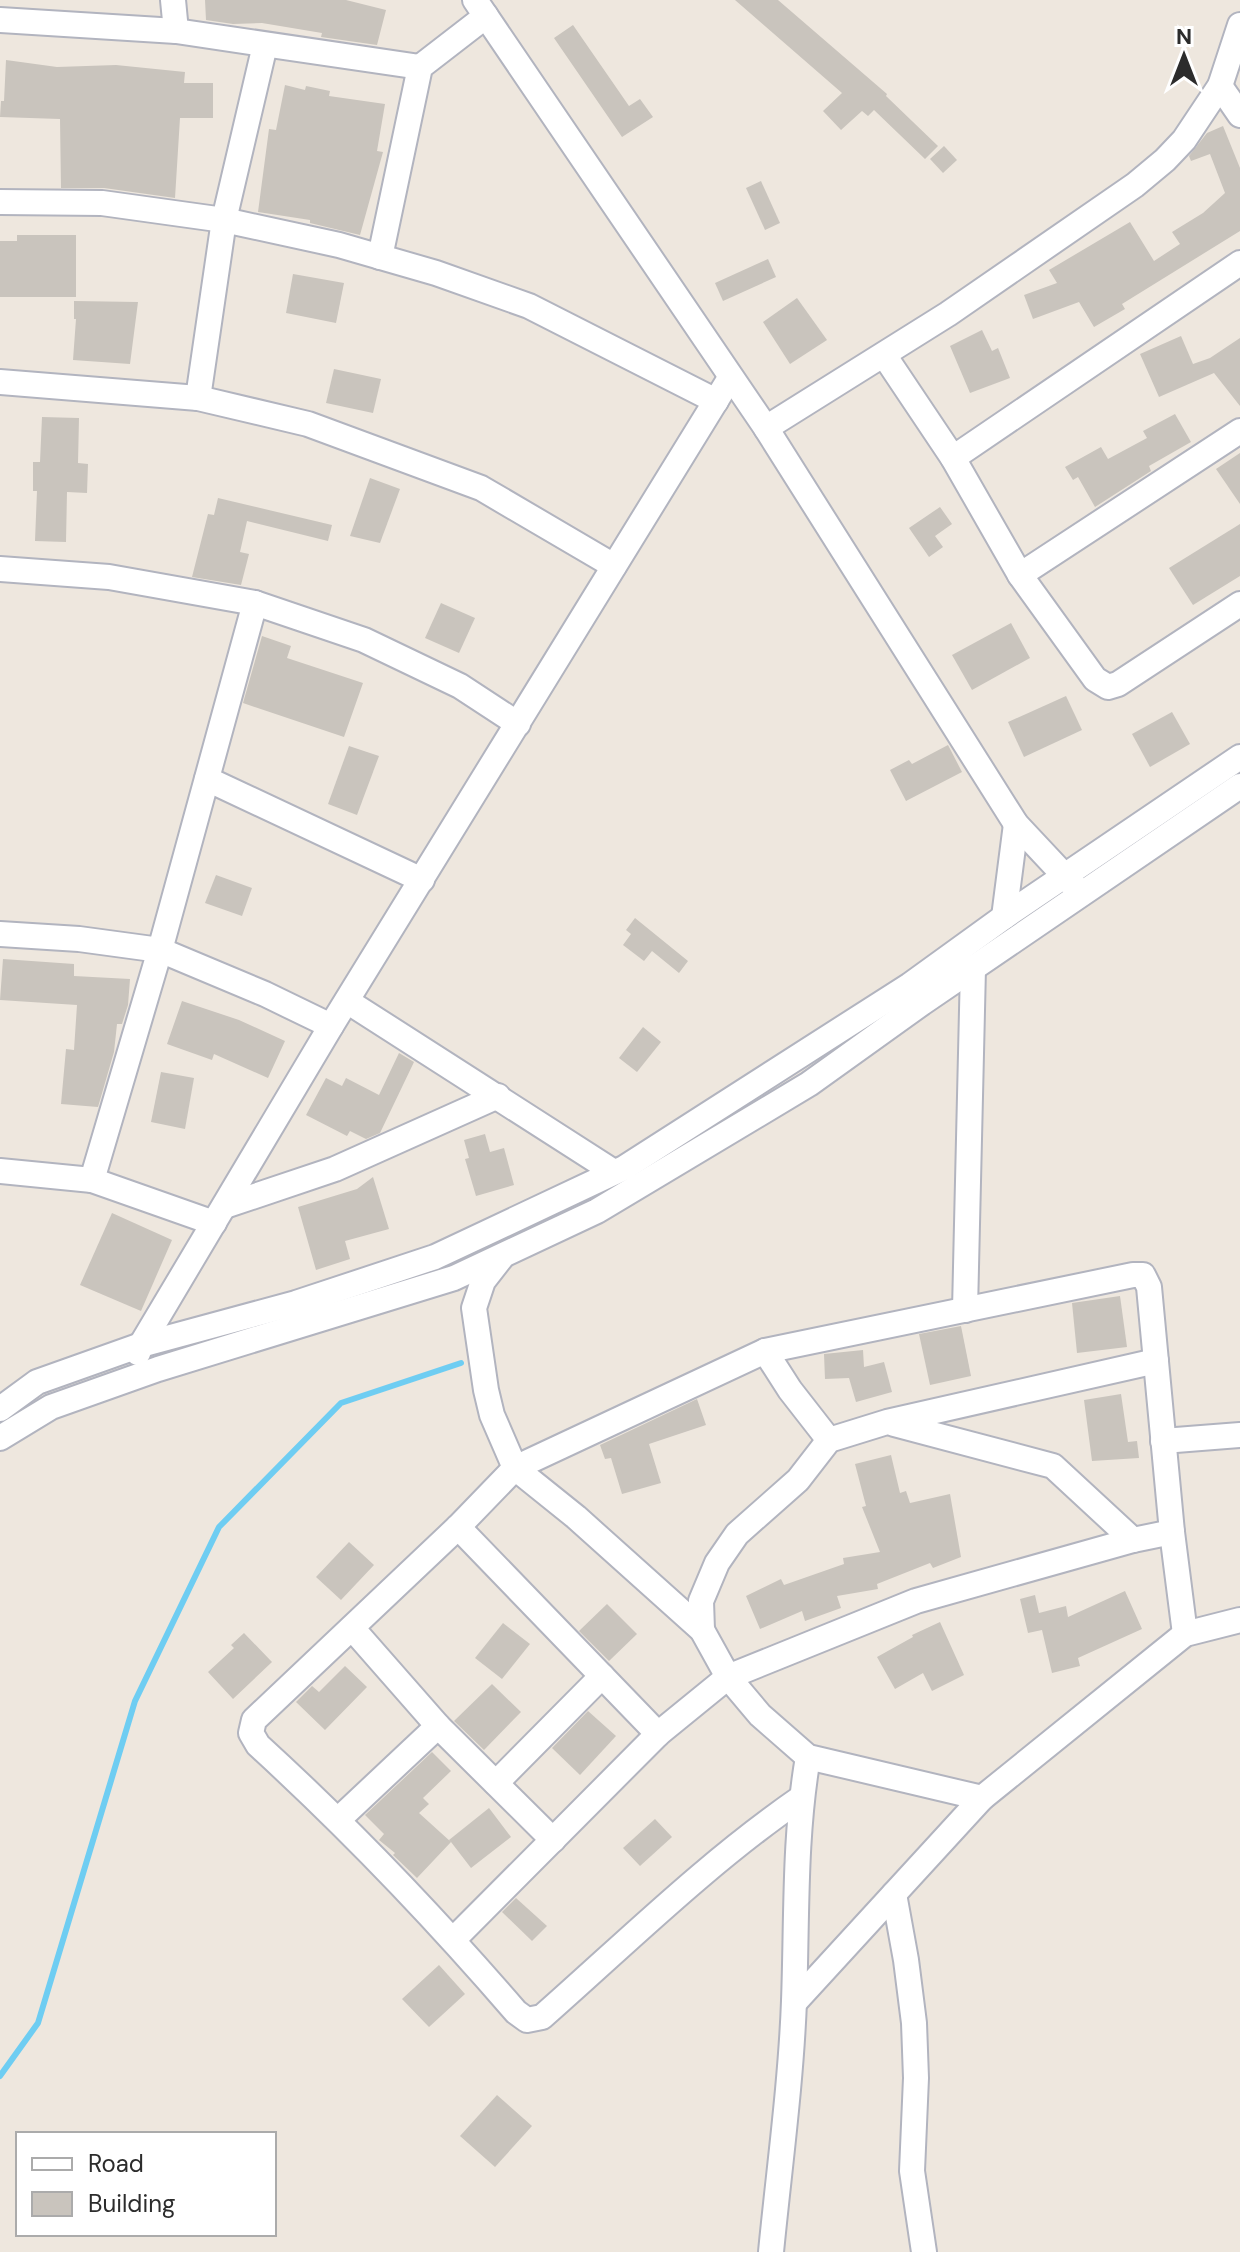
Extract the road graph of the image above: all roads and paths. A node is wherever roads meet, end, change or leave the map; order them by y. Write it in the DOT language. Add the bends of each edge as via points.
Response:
graph roads {
  1 [pos="173,0"];
  2 [pos="480,8"];
  3 [pos="0,20"];
  4 [pos="1240,25"];
  5 [pos="176,31"];
  6 [pos="265,45"];
  7 [pos="420,67"];
  8 [pos="1220,86"];
  9 [pos="1240,115"];
  10 [pos="0,202"];
  11 [pos="224,220"];
  12 [pos="380,257"];
  13 [pos="1240,263"];
  14 [pos="884,355"];
  15 [pos="730,378"];
  16 [pos="0,382"];
  17 [pos="198,398"];
  18 [pos="716,401"];
  19 [pos="766,428"];
  20 [pos="1240,431"];
  21 [pos="953,458"];
  22 [pos="614,566"];
  23 [pos="0,569"];
  24 [pos="1020,575"];
  25 [pos="255,603"];
  26 [pos="1240,604"];
  27 [pos="518,724"];
  28 [pos="1240,757"];
  29 [pos="207,779"];
  30 [pos="1240,786"];
  31 [pos="1195,802"];
  32 [pos="1016,824"];
  33 [pos="1065,876"];
  34 [pos="422,880"];
  35 [pos="1081,894"];
  36 [pos="1004,917"];
  37 [pos="0,934"];
  38 [pos="160,950"];
  39 [pos="973,968"];
  40 [pos="916,994"];
  41 [pos="347,1001"];
  42 [pos="331,1026"];
  43 [pos="787,1066"];
  44 [pos="801,1088"];
  45 [pos="498,1096"];
  46 [pos="654,1149"];
  47 [pos="670,1168"];
  48 [pos="0,1171"];
  49 [pos="614,1172"];
  50 [pos="92,1180"];
  51 [pos="535,1210"];
  52 [pos="220,1214"];
  53 [pos="547,1234"];
  54 [pos="502,1257"];
  55 [pos="965,1310"];
  56 [pos="141,1345"];
  57 [pos="765,1351"];
  58 [pos="1156,1361"];
  59 [pos="131,1379"];
  60 [pos="0,1409"];
  61 [pos="887,1422"];
  62 [pos="1240,1435"];
  63 [pos="0,1438"];
  64 [pos="829,1440"];
  65 [pos="1163,1441"];
  66 [pos="515,1468"];
  67 [pos="458,1527"];
  68 [pos="1172,1532"];
  69 [pos="1133,1540"];
  70 [pos="1240,1620"];
  71 [pos="352,1628"];
  72 [pos="702,1630"];
  73 [pos="1185,1634"];
  74 [pos="602,1676"];
  75 [pos="728,1677"];
  76 [pos="438,1726"];
  77 [pos="658,1734"];
  78 [pos="808,1757"];
  79 [pos="496,1783"];
  80 [pos="801,1798"];
  81 [pos="982,1798"];
  82 [pos="339,1819"];
  83 [pos="553,1840"];
  84 [pos="894,1894"];
  85 [pos="453,1940"];
  86 [pos="794,2003"];
  87 [pos="771,2252"];
  88 [pos="924,2252"];
  1 -- 5 [label="street"];
  2 -- 7 [label="street"];
  2 -- 15 [label="street"];
  3 -- 5 [label="street"];
  4 -- 8 [label="street"];
  5 -- 6 [label="street"];
  6 -- 7 [label="street"];
  6 -- 11 [label="street"];
  7 -- 12 [label="street"];
  8 -- 9 [label="street"];
  8 -- 14 [label="street" via="1184,140 1135,185"];
  10 -- 11 [label="street" via="102,203"];
  11 -- 12 [label="street"];
  11 -- 17 [label="street"];
  12 -- 18 [label="street" via="529,306"];
  13 -- 21 [label="street"];
  14 -- 19 [label="street"];
  14 -- 21 [label="street"];
  15 -- 18 [label="street"];
  15 -- 19 [label="street"];
  16 -- 17 [label="street"];
  17 -- 22 [label="street" via="308,424 454,476"];
  18 -- 22 [label="street"];
  19 -- 32 [label="street"];
  20 -- 24 [label="street"];
  21 -- 24 [label="street"];
  22 -- 27 [label="street"];
  23 -- 25 [label="street" via="109,577"];
  24 -- 26 [label="street" via="1095,679 1108,687"];
  25 -- 27 [label="street" via="364,640 460,686"];
  25 -- 29 [label="street"];
  27 -- 34 [label="street"];
  28 -- 31 [label="street"];
  29 -- 34 [label="street"];
  29 -- 38 [label="street"];
  30 -- 31 [label="street"];
  31 -- 33 [label="street"];
  31 -- 35 [label="street"];
  32 -- 33 [label="street"];
  32 -- 36 [label="street"];
  33 -- 35 [label="street"];
  33 -- 36 [label="street"];
  34 -- 41 [label="street"];
  35 -- 39 [label="street"];
  36 -- 40 [label="street"];
  37 -- 38 [label="street"];
  38 -- 42 [label="street"];
  38 -- 50 [label="street"];
  39 -- 40 [label="street"];
  39 -- 55 [label="street"];
  40 -- 43 [label="street"];
  40 -- 44 [label="street"];
  41 -- 42 [label="street"];
  41 -- 45 [label="street"];
  42 -- 52 [label="street"];
  43 -- 44 [label="street"];
  43 -- 46 [label="street"];
  44 -- 47 [label="street"];
  45 -- 49 [label="street"];
  45 -- 52 [label="street"];
  46 -- 47 [label="street"];
  46 -- 49 [label="street"];
  47 -- 53 [label="street"];
  48 -- 50 [label="street"];
  49 -- 51 [label="street"];
  50 -- 52 [label="street"];
  51 -- 53 [label="street"];
  51 -- 56 [label="street" via="435,1257 296,1303"];
  52 -- 56 [label="street"];
  53 -- 54 [label="street"];
  54 -- 59 [label="street" via="454,1278"];
  54 -- 66 [label="street" via="483,1281 474,1308 489,1402"];
  55 -- 57 [label="street"];
  55 -- 58 [label="street" via="1143,1275 1149,1287"];
  56 -- 59 [label="street"];
  56 -- 60 [label="street" via="37,1382"];
  57 -- 64 [label="street"];
  57 -- 66 [label="street"];
  58 -- 61 [label="street"];
  58 -- 65 [label="street"];
  59 -- 63 [label="street" via="51,1407"];
  61 -- 64 [label="street"];
  61 -- 69 [label="street" via="1053,1466"];
  62 -- 65 [label="street"];
  64 -- 72 [label="street" via="798,1480 737,1534 717,1563 701,1601"];
  65 -- 68 [label="street"];
  66 -- 67 [label="street"];
  66 -- 72 [label="street"];
  67 -- 71 [label="street"];
  67 -- 74 [label="street"];
  68 -- 69 [label="street"];
  68 -- 73 [label="street"];
  69 -- 75 [label="street" via="916,1601"];
  70 -- 73 [label="street"];
  71 -- 76 [label="street"];
  71 -- 82 [label="street" via="254,1720 251,1733"];
  72 -- 75 [label="street"];
  73 -- 81 [label="street"];
  74 -- 77 [label="street"];
  74 -- 79 [label="street"];
  75 -- 77 [label="street"];
  75 -- 78 [label="street" via="760,1715"];
  76 -- 79 [label="street"];
  76 -- 82 [label="street"];
  77 -- 83 [label="street"];
  78 -- 80 [label="street"];
  78 -- 81 [label="street"];
  79 -- 83 [label="street"];
  80 -- 85 [label="street" via="724,1857 542,2017 527,2020 516,2012"];
  80 -- 86 [label="street"];
  81 -- 84 [label="street"];
  82 -- 85 [label="street"];
  83 -- 85 [label="street"];
  84 -- 86 [label="street"];
  84 -- 88 [label="street" via="914,2023 912,2171"];
  86 -- 87 [label="street"];
}
